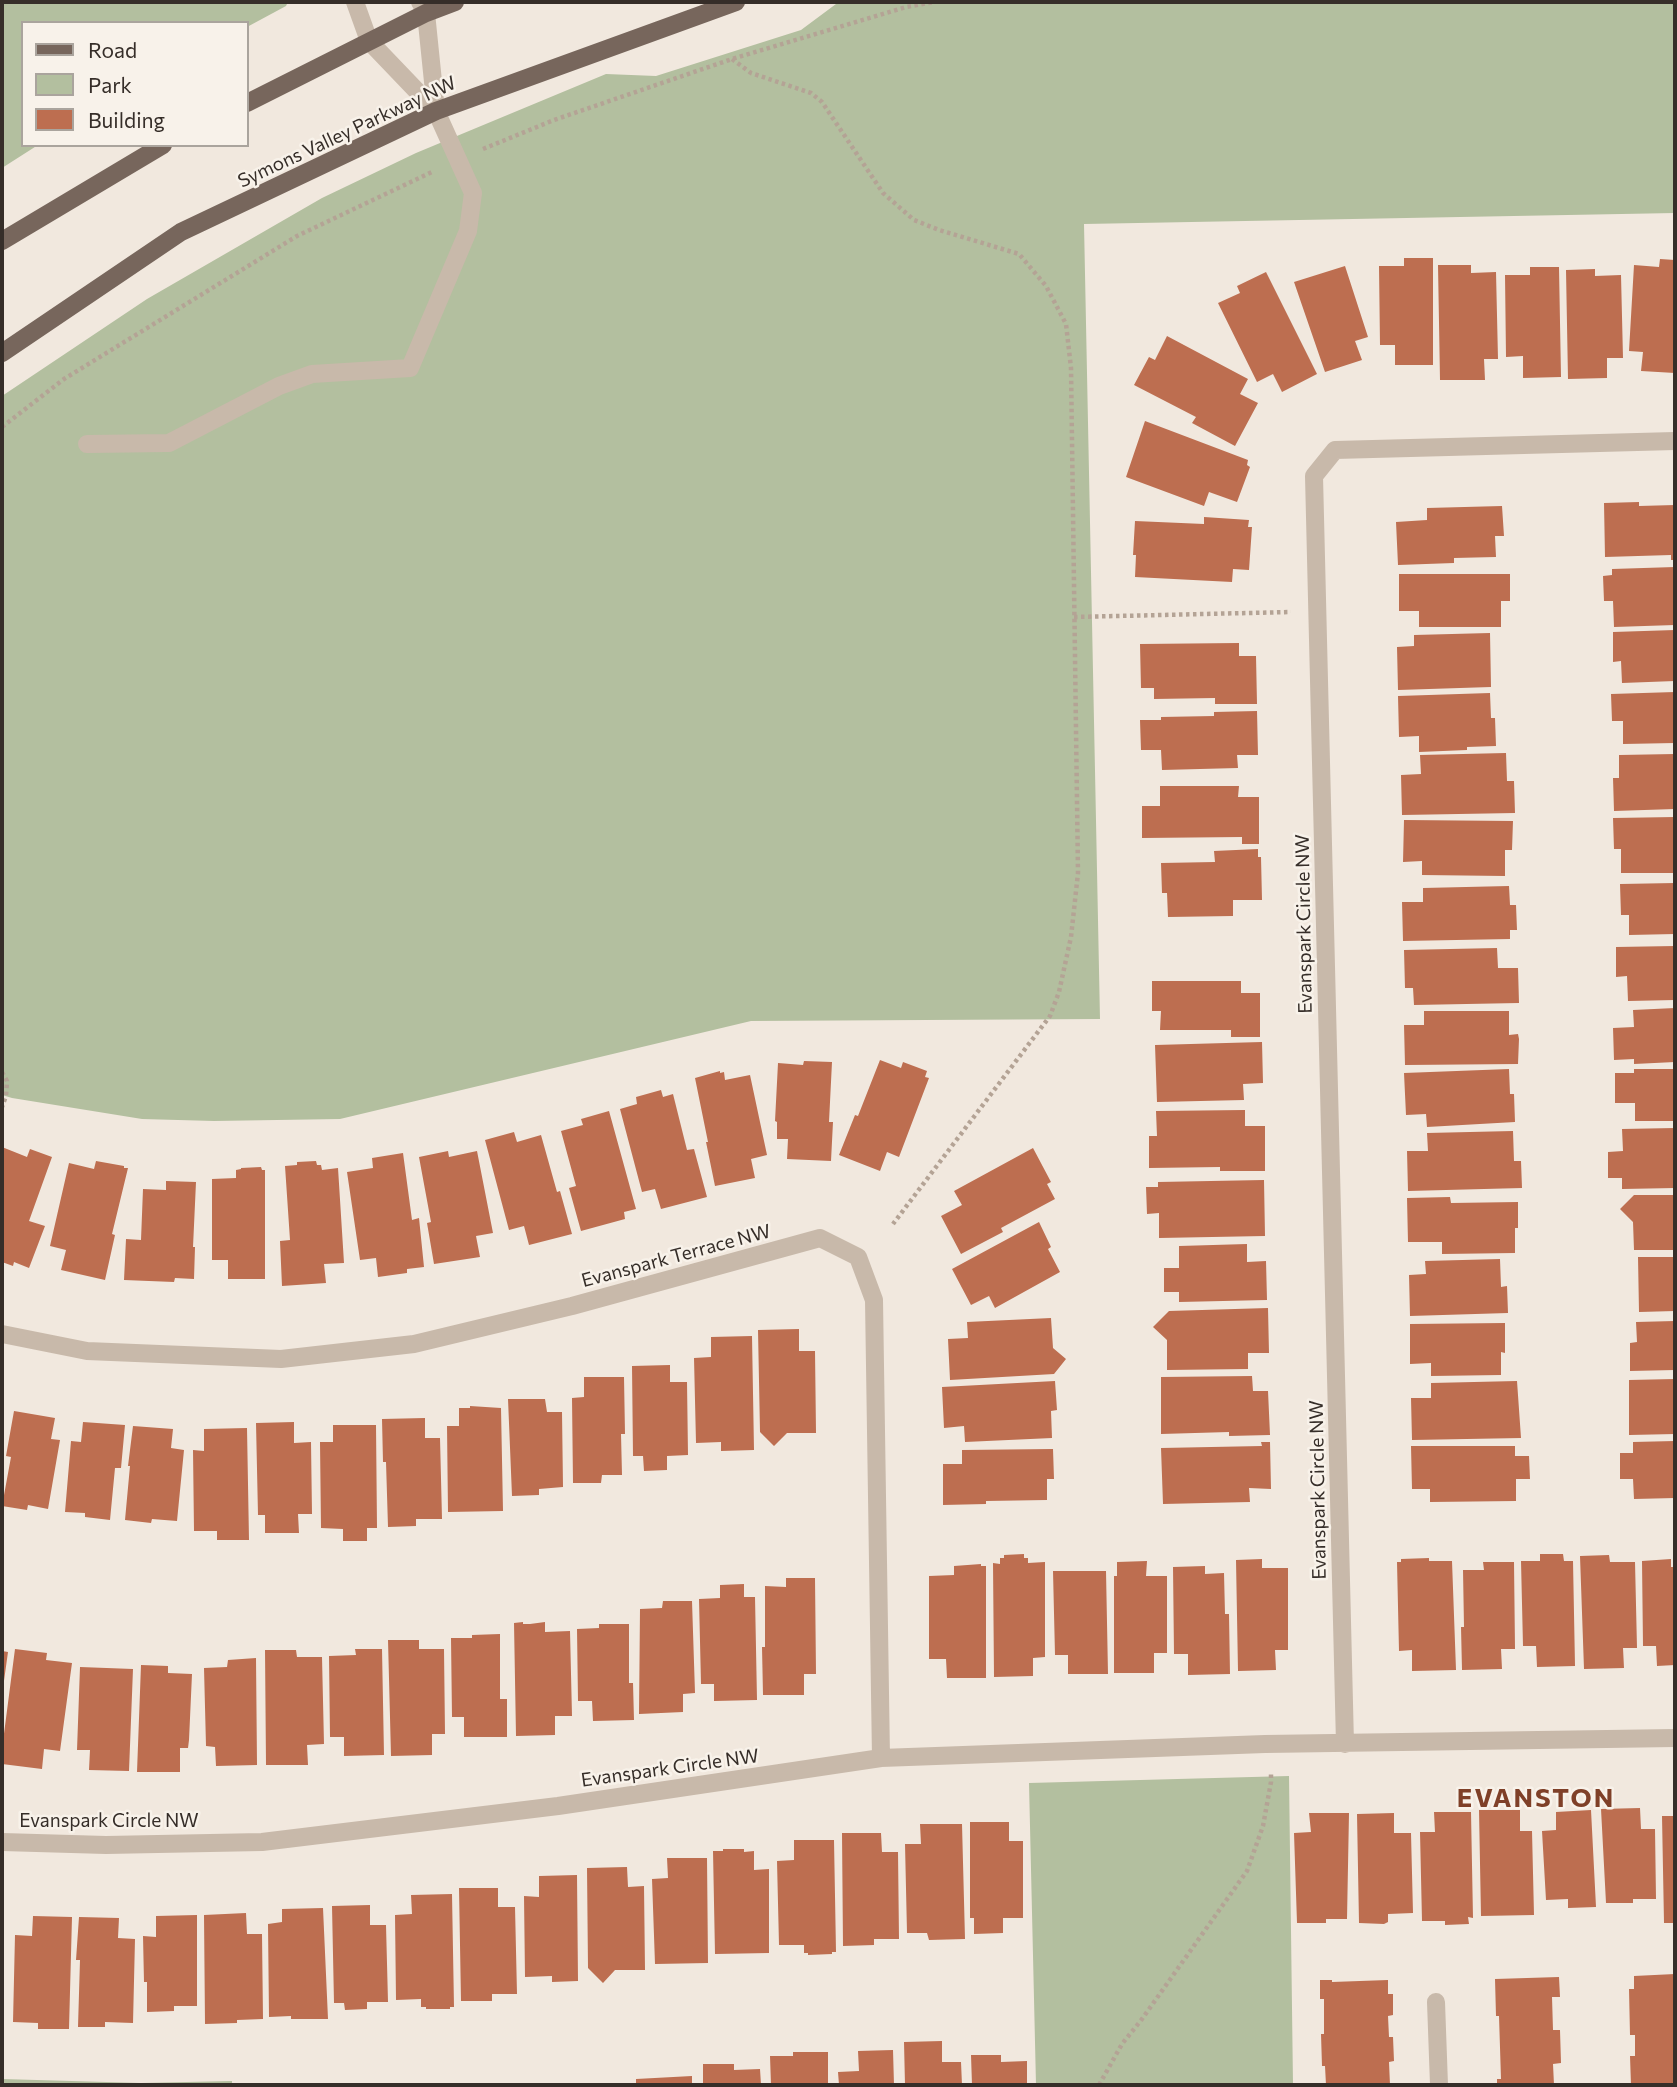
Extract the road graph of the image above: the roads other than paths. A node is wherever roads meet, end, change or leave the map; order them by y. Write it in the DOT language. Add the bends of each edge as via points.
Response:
graph roads {
  1 [pos="355,2"];
  2 [pos="455,2"];
  3 [pos="736,2"];
  4 [pos="423,7"];
  5 [pos="369,40"];
  6 [pos="248,102"];
  7 [pos="436,111"];
  8 [pos="160,147"];
  9 [pos="2,241"];
  10 [pos="2,353"];
  11 [pos="1675,441"];
  12 [pos="87,444"];
  13 [pos="2,1334"];
  14 [pos="1675,1738"];
  15 [pos="1345,1744"];
  16 [pos="881,1758"];
  17 [pos="2,1842"];
  18 [pos="1436,2002"];
  19 [pos="1439,2085"];
  1 -- 5 [label="street"];
  2 -- 4 [label="main road"];
  3 -- 7 [label="main road, Symons Valley Parkway NW"];
  4 -- 5 [label="main road"];
  4 -- 7 [label="street"];
  5 -- 6 [label="main road"];
  5 -- 7 [label="street"];
  7 -- 10 [label="main road, Symons Valley Parkway NW" via="181,232"];
  7 -- 12 [label="street" via="473,192 468,231 410,368 312,374 279,386 169,443"];
  8 -- 9 [label="main road"];
  11 -- 15 [label="street, Evanspark Circle NW" via="1335,450 1314,476"];
  13 -- 16 [label="street, Evanspark Terrace NW" via="87,1351 281,1359 401,1345 572,1306 820,1238 858,1257 874,1300"];
  14 -- 15 [label="street, Evanspark Circle NW"];
  15 -- 16 [label="street, Evanspark Circle NW"];
  16 -- 17 [label="street, Evanspark Circle NW" via="558,1806 262,1842"];
  18 -- 19 [label="street"];
}
